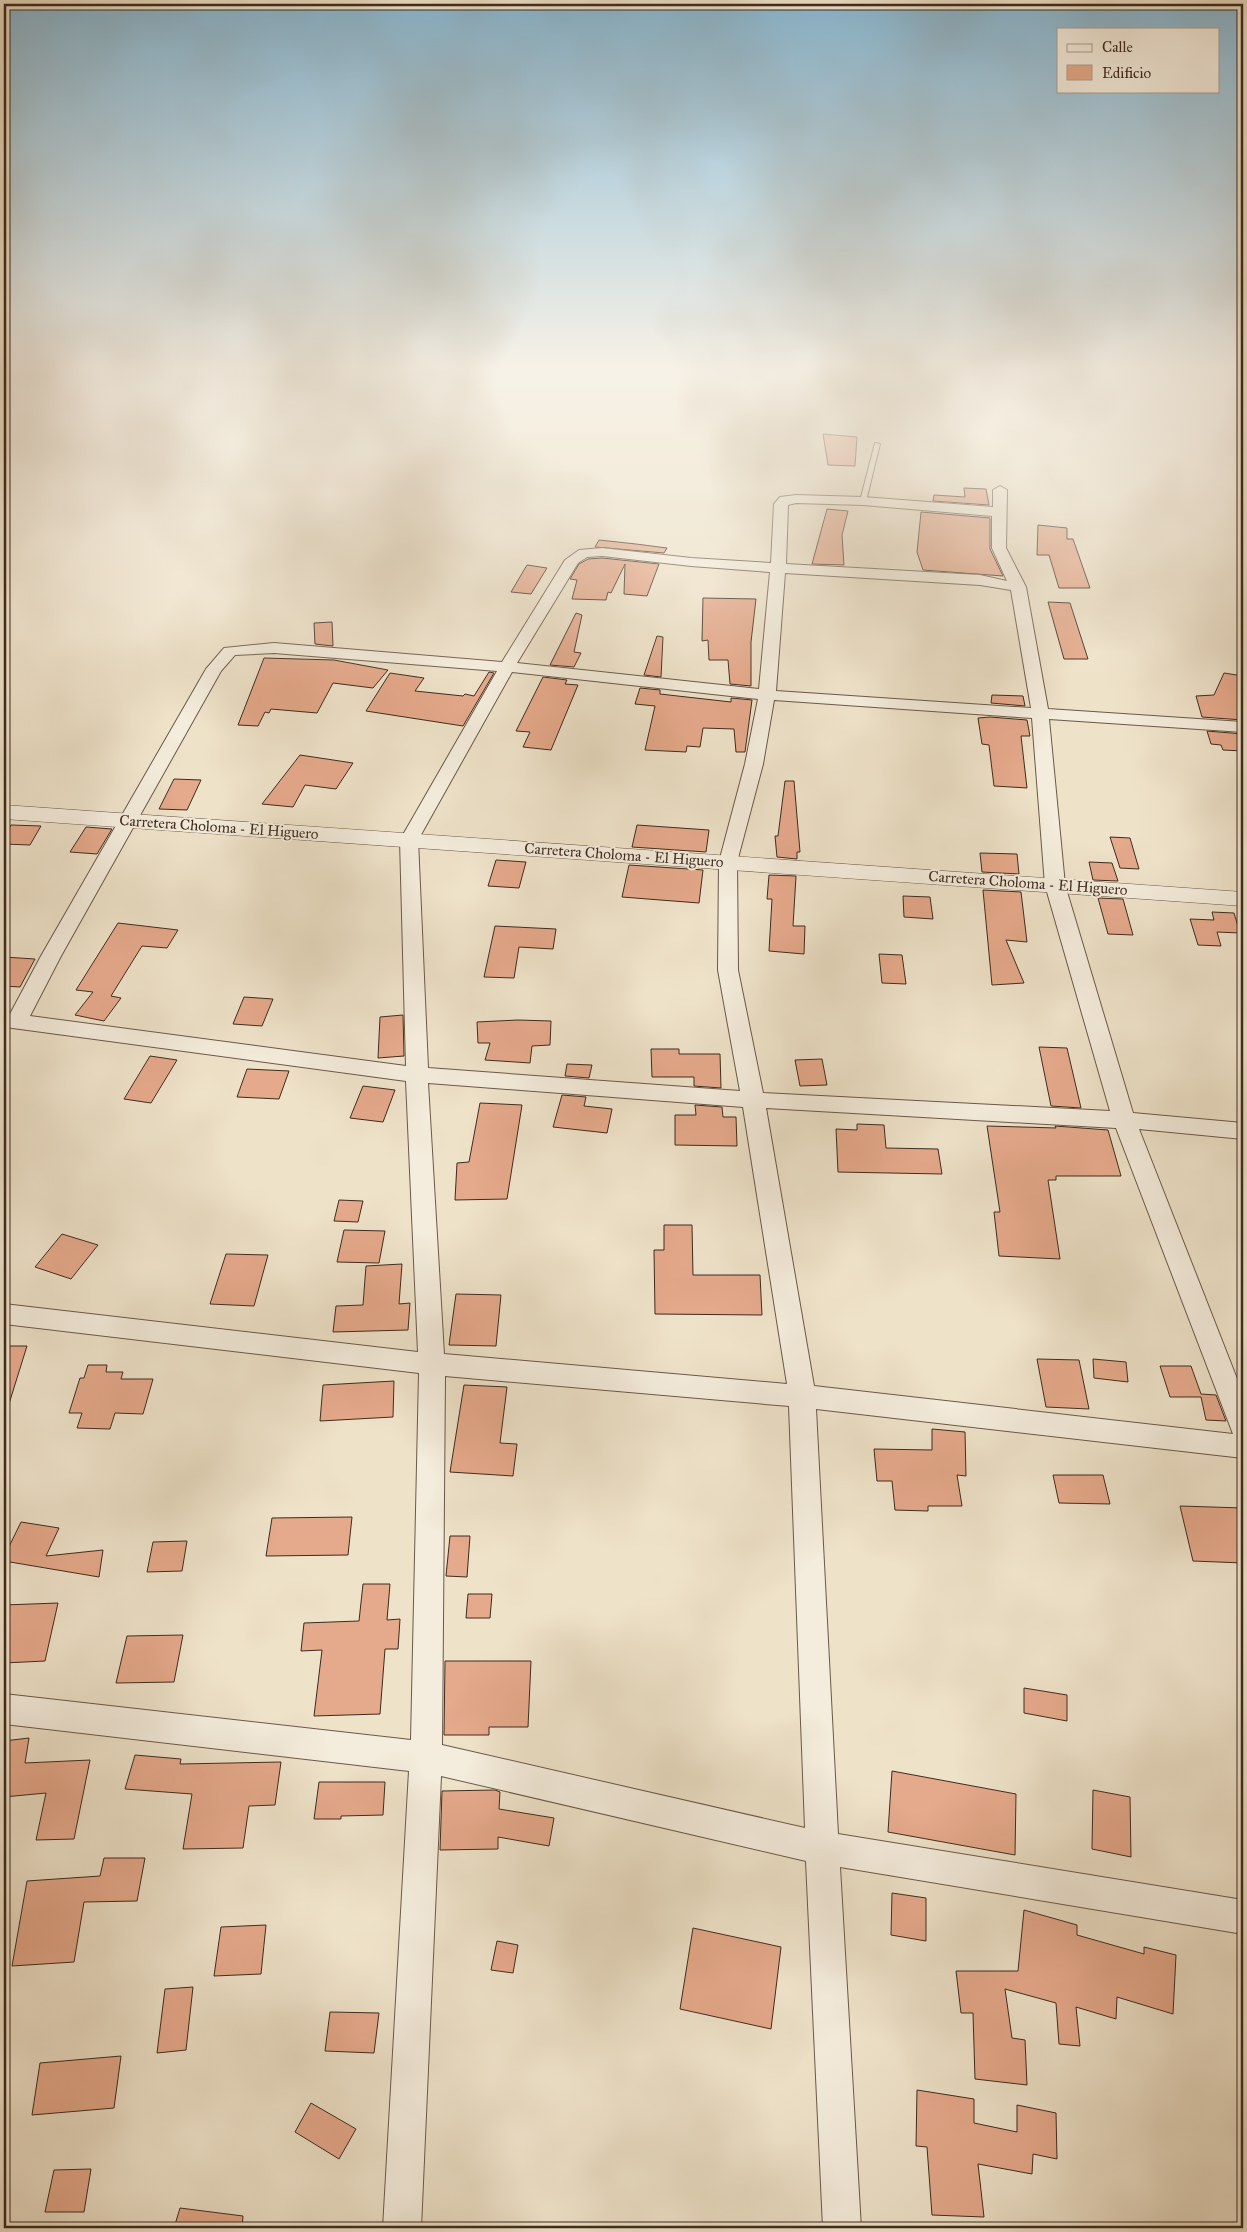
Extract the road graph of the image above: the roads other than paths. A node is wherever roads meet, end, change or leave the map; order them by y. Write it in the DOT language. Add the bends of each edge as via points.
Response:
graph roads {
  1 [pos="869,475"];
  2 [pos="862,501"];
  3 [pos="778,568"];
  4 [pos="1018,587"];
  5 [pos="507,667"];
  6 [pos="767,695"];
  7 [pos="1040,714"];
  8 [pos="1243,727"];
  9 [pos="4,812"];
  10 [pos="129,821"];
  11 [pos="409,840"];
  12 [pos="728,862"];
  13 [pos="1055,885"];
  14 [pos="1243,899"];
  15 [pos="10,1021"];
  16 [pos="417,1075"];
  17 [pos="753,1100"];
  18 [pos="1124,1120"];
  19 [pos="1243,1131"];
  20 [pos="4,1314"];
  21 [pos="432,1364"];
  22 [pos="802,1396"];
  23 [pos="1243,1428"];
  24 [pos="1243,1447"];
  25 [pos="4,1709"];
  26 [pos="426,1757"];
  27 [pos="822,1848"];
  28 [pos="1243,1917"];
  29 [pos="402,2228"];
  30 [pos="842,2228"];
  1 -- 2 [label="lane"];
  2 -- 3 [label="street" via="785,500 781,504"];
  2 -- 4 [label="street" via="1000,501 999,548"];
  3 -- 4 [label="street" via="980,580"];
  3 -- 5 [label="street" via="584,553 572,560"];
  3 -- 6 [label="street"];
  4 -- 7 [label="street"];
  5 -- 6 [label="street"];
  5 -- 10 [label="street" via="274,648 230,651 214,669"];
  5 -- 11 [label="street"];
  6 -- 7 [label="street"];
  6 -- 12 [label="street" via="754,764"];
  7 -- 8 [label="street"];
  7 -- 13 [label="street"];
  9 -- 10 [label="street, Carretera Choloma - El Higuero"];
  10 -- 11 [label="street, Carretera Choloma - El Higuero"];
  10 -- 15 [label="street"];
  11 -- 12 [label="street, Carretera Choloma - El Higuero"];
  11 -- 16 [label="street"];
  12 -- 13 [label="street, Carretera Choloma - El Higuero"];
  12 -- 17 [label="street" via="728,970"];
  13 -- 14 [label="street, Carretera Choloma - El Higuero"];
  13 -- 18 [label="street"];
  15 -- 16 [label="street"];
  16 -- 17 [label="street"];
  16 -- 21 [label="street"];
  17 -- 18 [label="street"];
  17 -- 22 [label="street"];
  18 -- 19 [label="street"];
  18 -- 23 [label="street"];
  20 -- 21 [label="street"];
  21 -- 22 [label="street"];
  21 -- 26 [label="street"];
  22 -- 24 [label="street"];
  22 -- 27 [label="street"];
  25 -- 26 [label="street"];
  26 -- 27 [label="street"];
  26 -- 29 [label="street"];
  27 -- 28 [label="street"];
  27 -- 30 [label="street"];
}
